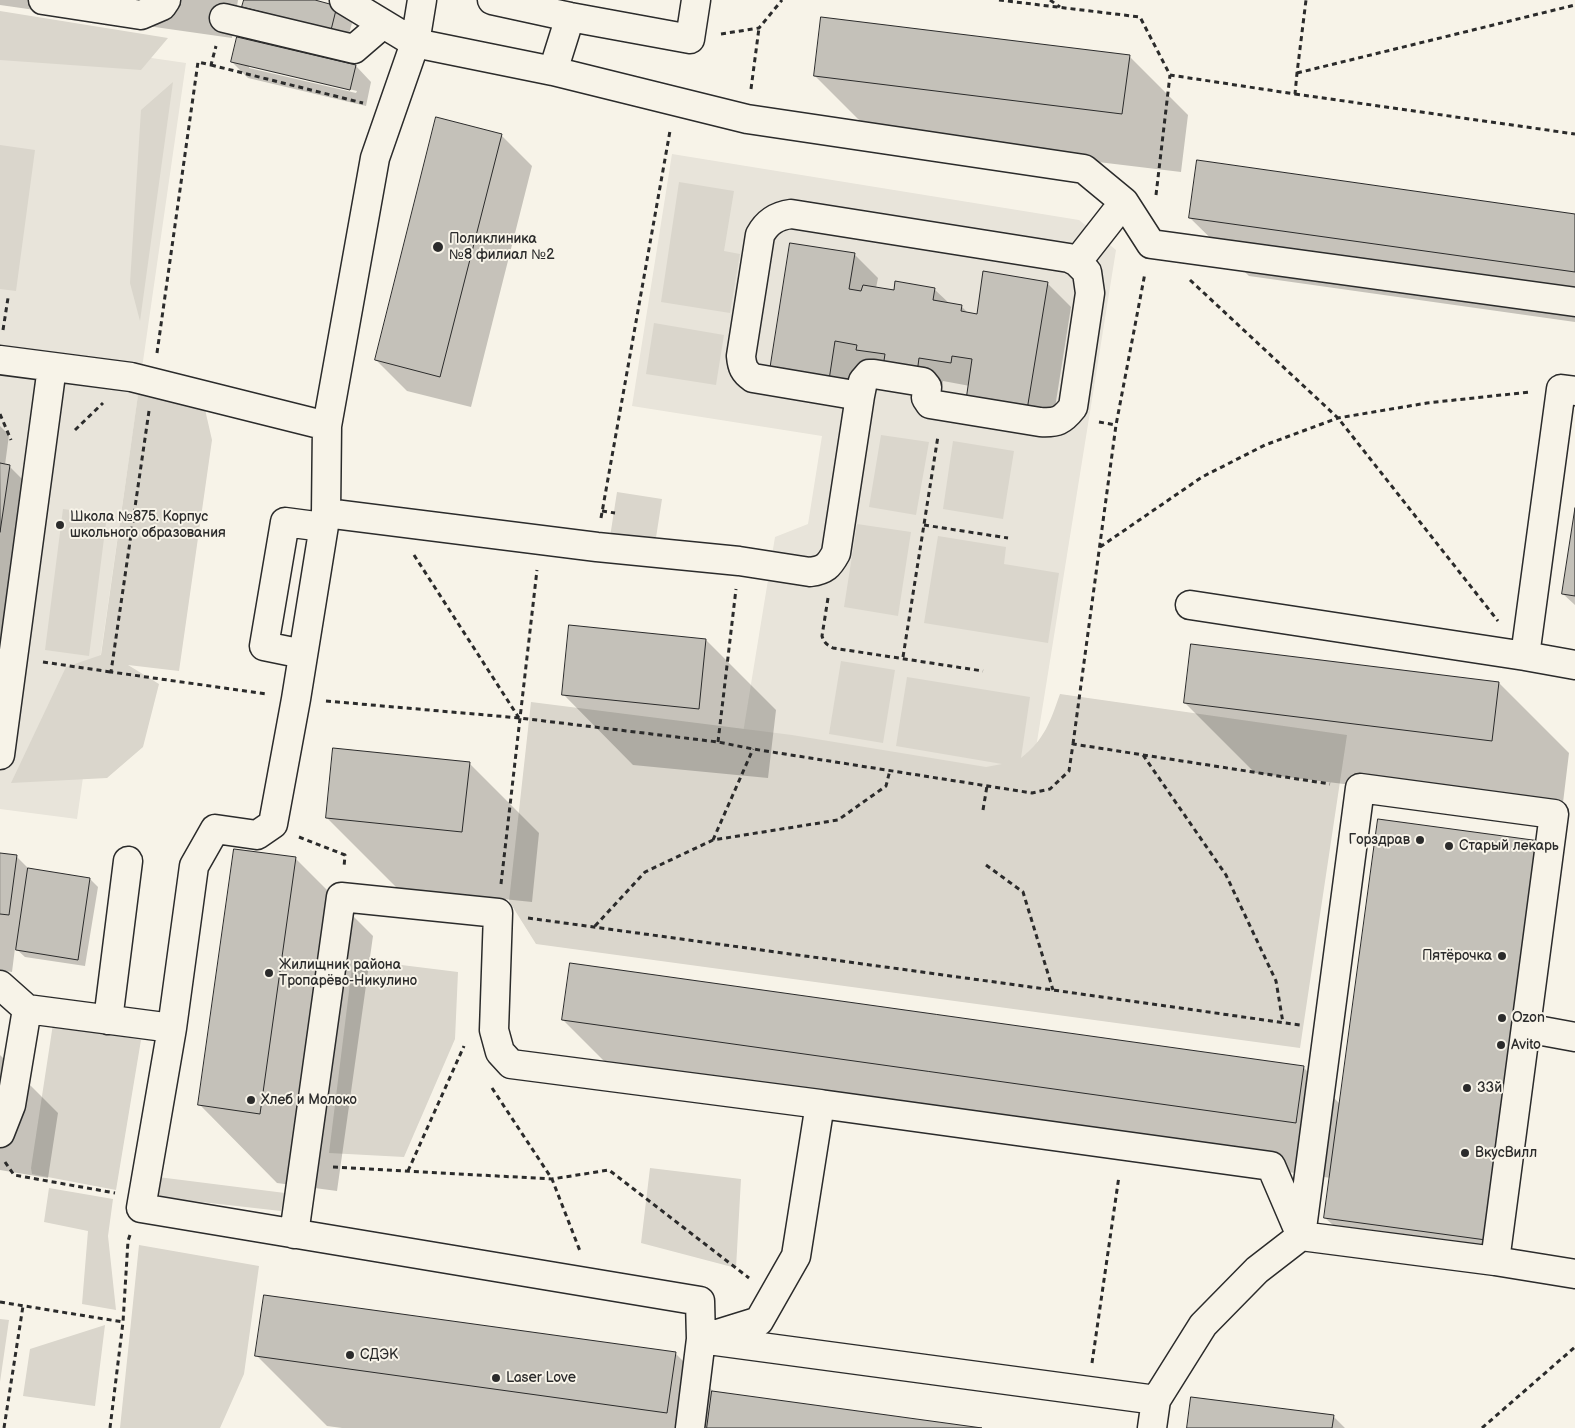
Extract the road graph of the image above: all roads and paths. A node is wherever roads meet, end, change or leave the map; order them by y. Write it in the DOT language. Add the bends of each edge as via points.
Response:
graph roads {
  1 [pos="43,0"];
  2 [pos="166,0"];
  3 [pos="344,0"];
  4 [pos="422,0"];
  5 [pos="492,0"];
  6 [pos="696,0"];
  7 [pos="999,0"];
  8 [pos="1050,0"];
  9 [pos="1306,0"];
  10 [pos="1575,5"];
  11 [pos="1061,8"];
  12 [pos="570,17"];
  13 [pos="224,18"];
  14 [pos="383,24"];
  15 [pos="759,28"];
  16 [pos="415,43"];
  17 [pos="198,62"];
  18 [pos="211,65"];
  19 [pos="553,71"];
  20 [pos="1296,73"];
  21 [pos="1170,75"];
  22 [pos="1295,94"];
  23 [pos="676,101"];
  24 [pos="392,110"];
  25 [pos="747,120"];
  26 [pos="1575,134"];
  27 [pos="1124,202"];
  28 [pos="1151,244"];
  29 [pos="1077,262"];
  30 [pos="1187,277"];
  31 [pos="8,298"];
  32 [pos="1575,302"];
  33 [pos="3,333"];
  34 [pos="0,360"];
  35 [pos="52,367"];
  36 [pos="142,380"];
  37 [pos="1568,390"];
  38 [pos="860,396"];
  39 [pos="943,406"];
  40 [pos="1338,418"];
  41 [pos="1098,422"];
  42 [pos="1116,425"];
  43 [pos="327,426"];
  44 [pos="40,462"];
  45 [pos="602,511"];
  46 [pos="614,513"];
  47 [pos="325,520"];
  48 [pos="392,521"];
  49 [pos="924,525"];
  50 [pos="1008,538"];
  51 [pos="540,540"];
  52 [pos="597,546"];
  53 [pos="1100,547"];
  54 [pos="836,553"];
  55 [pos="739,561"];
  56 [pos="1190,605"];
  57 [pos="304,654"];
  58 [pos="1525,656"];
  59 [pos="13,658"];
  60 [pos="903,658"];
  61 [pos="1575,665"];
  62 [pos="983,670"];
  63 [pos="111,672"];
  64 [pos="296,699"];
  65 [pos="520,718"];
  66 [pos="718,742"];
  67 [pos="1073,744"];
  68 [pos="753,748"];
  69 [pos="0,755"];
  70 [pos="1143,755"];
  71 [pos="890,770"];
  72 [pos="987,786"];
  73 [pos="1360,788"];
  74 [pos="984,810"];
  75 [pos="272,824"];
  76 [pos="713,840"];
  77 [pos="128,860"];
  78 [pos="986,865"];
  79 [pos="340,897"];
  80 [pos="498,913"];
  81 [pos="595,927"];
  82 [pos="0,985"];
  83 [pos="1053,990"];
  84 [pos="28,1009"];
  85 [pos="108,1020"];
  86 [pos="1283,1023"];
  87 [pos="172,1028"];
  88 [pos="1526,1028"];
  89 [pos="1328,1030"];
  90 [pos="467,1037"];
  91 [pos="1575,1037"];
  92 [pos="464,1046"];
  93 [pos="470,1054"];
  94 [pos="492,1088"];
  95 [pos="820,1104"];
  96 [pos="0,1133"];
  97 [pos="1124,1146"];
  98 [pos="0,1155"];
  99 [pos="303,1165"];
  100 [pos="408,1171"];
  101 [pos="552,1179"];
  102 [pos="142,1203"];
  103 [pos="294,1234"];
  104 [pos="1301,1236"];
  105 [pos="1496,1261"];
  106 [pos="1575,1274"];
  107 [pos="593,1284"];
  108 [pos="773,1297"];
  109 [pos="0,1302"];
  110 [pos="23,1306"];
  111 [pos="123,1322"];
  112 [pos="701,1339"];
  113 [pos="1575,1347"];
  114 [pos="1088,1390"];
  115 [pos="1156,1400"];
  116 [pos="4,1428"];
  117 [pos="110,1428"];
  118 [pos="690,1428"];
  119 [pos="1152,1428"];
  120 [pos="1482,1428"];
  1 -- 2 [label="lane" via="141,15 162,6"];
  3 -- 14 [label="lane"];
  4 -- 16 [label="lane"];
  5 -- 12 [label="lane"];
  6 -- 12 [label="lane" via="690,39"];
  7 -- 11 [label="path"];
  8 -- 11 [label="path"];
  9 -- 20 [label="path"];
  10 -- 20 [label="path"];
  11 -- 21 [label="path" via="1140,17"];
  12 -- 19 [label="lane"];
  13 -- 14 [label="lane" via="354,49"];
  14 -- 16 [label="lane"];
  15 -- 25 [label="path"];
  16 -- 19 [label="lane"];
  16 -- 24 [label="lane"];
  17 -- 36 [label="path"];
  18 -- 24 [label="path"];
  19 -- 23 [label="lane"];
  20 -- 22 [label="path"];
  21 -- 22 [label="path"];
  21 -- 28 [label="path"];
  22 -- 26 [label="path"];
  23 -- 25 [label="lane"];
  23 -- 45 [label="path"];
  24 -- 43 [label="lane" via="375,158"];
  25 -- 27 [label="lane" via="1084,169"];
  27 -- 28 [label="lane"];
  27 -- 29 [label="lane"];
  28 -- 32 [label="lane"];
  28 -- 42 [label="path"];
  29 -- 38 [label="lane" via="1069,258 791,214 772,219 760,235 740,356 742,368 753,378"];
  29 -- 39 [label="lane" via="1087,272 1090,294 1073,407 1065,417 1054,422 1040,422"];
  30 -- 40 [label="path"];
  31 -- 33 [label="path"];
  34 -- 35 [label="lane"];
  35 -- 36 [label="lane"];
  35 -- 44 [label="lane"];
  36 -- 43 [label="lane"];
  36 -- 44 [label="path"];
  36 -- 63 [label="path"];
  37 -- 40 [label="path" via="1426,403"];
  37 -- 58 [label="lane"];
  38 -- 39 [label="lane" via="863,381 869,374 874,374 923,382 927,387 927,401"];
  38 -- 54 [label="lane"];
  39 -- 49 [label="path"];
  40 -- 53 [label="path" via="1265,445 1202,477"];
  40 -- 58 [label="path"];
  41 -- 42 [label="path"];
  42 -- 53 [label="path"];
  43 -- 47 [label="lane"];
  44 -- 59 [label="lane"];
  45 -- 46 [label="path"];
  45 -- 52 [label="path"];
  47 -- 48 [label="lane"];
  47 -- 57 [label="lane"];
  47 -- 57 [label="lane" via="285,522 264,646"];
  48 -- 51 [label="lane"];
  48 -- 65 [label="path"];
  49 -- 50 [label="path"];
  49 -- 60 [label="path"];
  51 -- 52 [label="lane"];
  51 -- 65 [label="path"];
  52 -- 55 [label="lane"];
  53 -- 67 [label="path"];
  54 -- 55 [label="lane" via="829,565 820,571 810,572"];
  54 -- 60 [label="path" via="823,641 833,648"];
  55 -- 66 [label="path"];
  56 -- 58 [label="lane"];
  57 -- 64 [label="lane"];
  58 -- 61 [label="lane"];
  59 -- 63 [label="path"];
  59 -- 69 [label="lane"];
  60 -- 62 [label="path"];
  63 -- 64 [label="path"];
  64 -- 65 [label="path"];
  64 -- 75 [label="lane"];
  65 -- 66 [label="path"];
  65 -- 80 [label="path"];
  66 -- 68 [label="path"];
  67 -- 70 [label="path"];
  67 -- 72 [label="path" via="1069,771 1050,789 1032,792"];
  68 -- 71 [label="path"];
  68 -- 76 [label="path"];
  70 -- 73 [label="path"];
  70 -- 86 [label="path" via="1226,875 1276,981"];
  71 -- 72 [label="path"];
  71 -- 76 [label="path" via="886,786 838,820"];
  72 -- 74 [label="path"];
  73 -- 88 [label="lane" via="1554,814"];
  73 -- 89 [label="lane"];
  75 -- 79 [label="path" via="345,855"];
  75 -- 87 [label="lane" via="257,835 214,829 194,866"];
  76 -- 81 [label="path" via="645,872"];
  77 -- 85 [label="lane"];
  78 -- 83 [label="path" via="1023,892"];
  79 -- 80 [label="lane"];
  79 -- 99 [label="lane"];
  80 -- 81 [label="path"];
  80 -- 95 [label="lane" via="494,1030 500,1052 511,1064"];
  81 -- 83 [label="path"];
  82 -- 84 [label="lane"];
  83 -- 86 [label="path"];
  84 -- 85 [label="lane"];
  84 -- 96 [label="lane" via="11,1106"];
  85 -- 87 [label="lane"];
  86 -- 89 [label="path"];
  87 -- 102 [label="lane"];
  88 -- 91 [label="lane"];
  88 -- 105 [label="lane"];
  89 -- 104 [label="lane"];
  90 -- 92 [label="path"];
  92 -- 93 [label="path"];
  92 -- 100 [label="path"];
  94 -- 101 [label="path"];
  95 -- 97 [label="lane"];
  95 -- 108 [label="lane" via="796,1256"];
  97 -- 104 [label="lane" via="1271,1166"];
  97 -- 114 [label="path"];
  98 -- 102 [label="path" via="14,1175"];
  99 -- 100 [label="path"];
  99 -- 103 [label="lane"];
  100 -- 101 [label="path"];
  101 -- 107 [label="path"];
  101 -- 108 [label="path" via="609,1170"];
  102 -- 103 [label="lane"];
  102 -- 111 [label="path" via="128,1241"];
  103 -- 107 [label="lane"];
  104 -- 105 [label="lane"];
  104 -- 115 [label="lane" via="1257,1270 1203,1325"];
  105 -- 106 [label="lane"];
  107 -- 112 [label="lane" via="700,1302"];
  108 -- 112 [label="lane" via="759,1321"];
  109 -- 110 [label="path"];
  110 -- 111 [label="path"];
  110 -- 116 [label="path"];
  111 -- 117 [label="path"];
  112 -- 114 [label="lane"];
  112 -- 118 [label="lane"];
  113 -- 120 [label="path"];
  114 -- 115 [label="lane"];
  115 -- 119 [label="lane"];
}
